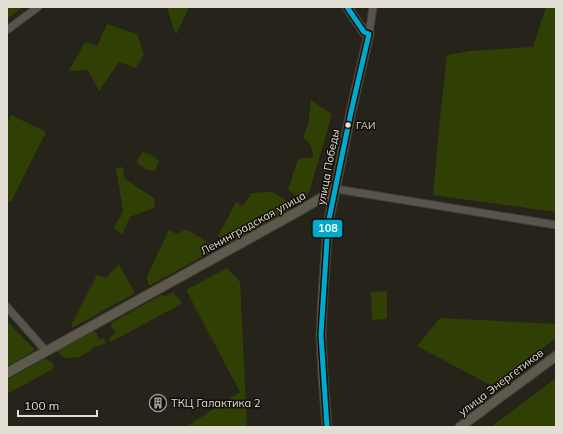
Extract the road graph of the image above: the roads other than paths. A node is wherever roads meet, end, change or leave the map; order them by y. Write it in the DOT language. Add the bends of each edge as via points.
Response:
graph roads {
  1 [pos="38,7"];
  2 [pos="347,7"];
  3 [pos="373,7"];
  4 [pos="7,30"];
  5 [pos="369,34"];
  6 [pos="336,189"];
  7 [pos="556,225"];
  8 [pos="7,307"];
  9 [pos="46,351"];
  10 [pos="556,356"];
  11 [pos="7,373"];
  12 [pos="327,427"];
  13 [pos="460,427"];
  1 -- 4 [label="street"];
  2 -- 5 [label="main road" via="364,32"];
  3 -- 5 [label="street"];
  5 -- 6 [label="main road, улица Победы"];
  6 -- 7 [label="street"];
  6 -- 9 [label="main road, Ленинградская улица"];
  6 -- 12 [label="main road, улица Победы" via="328,224 321,335"];
  8 -- 9 [label="street"];
  9 -- 11 [label="main road, Ленинградская улица"];
  10 -- 13 [label="main road, улица Энергетиков"];
}
